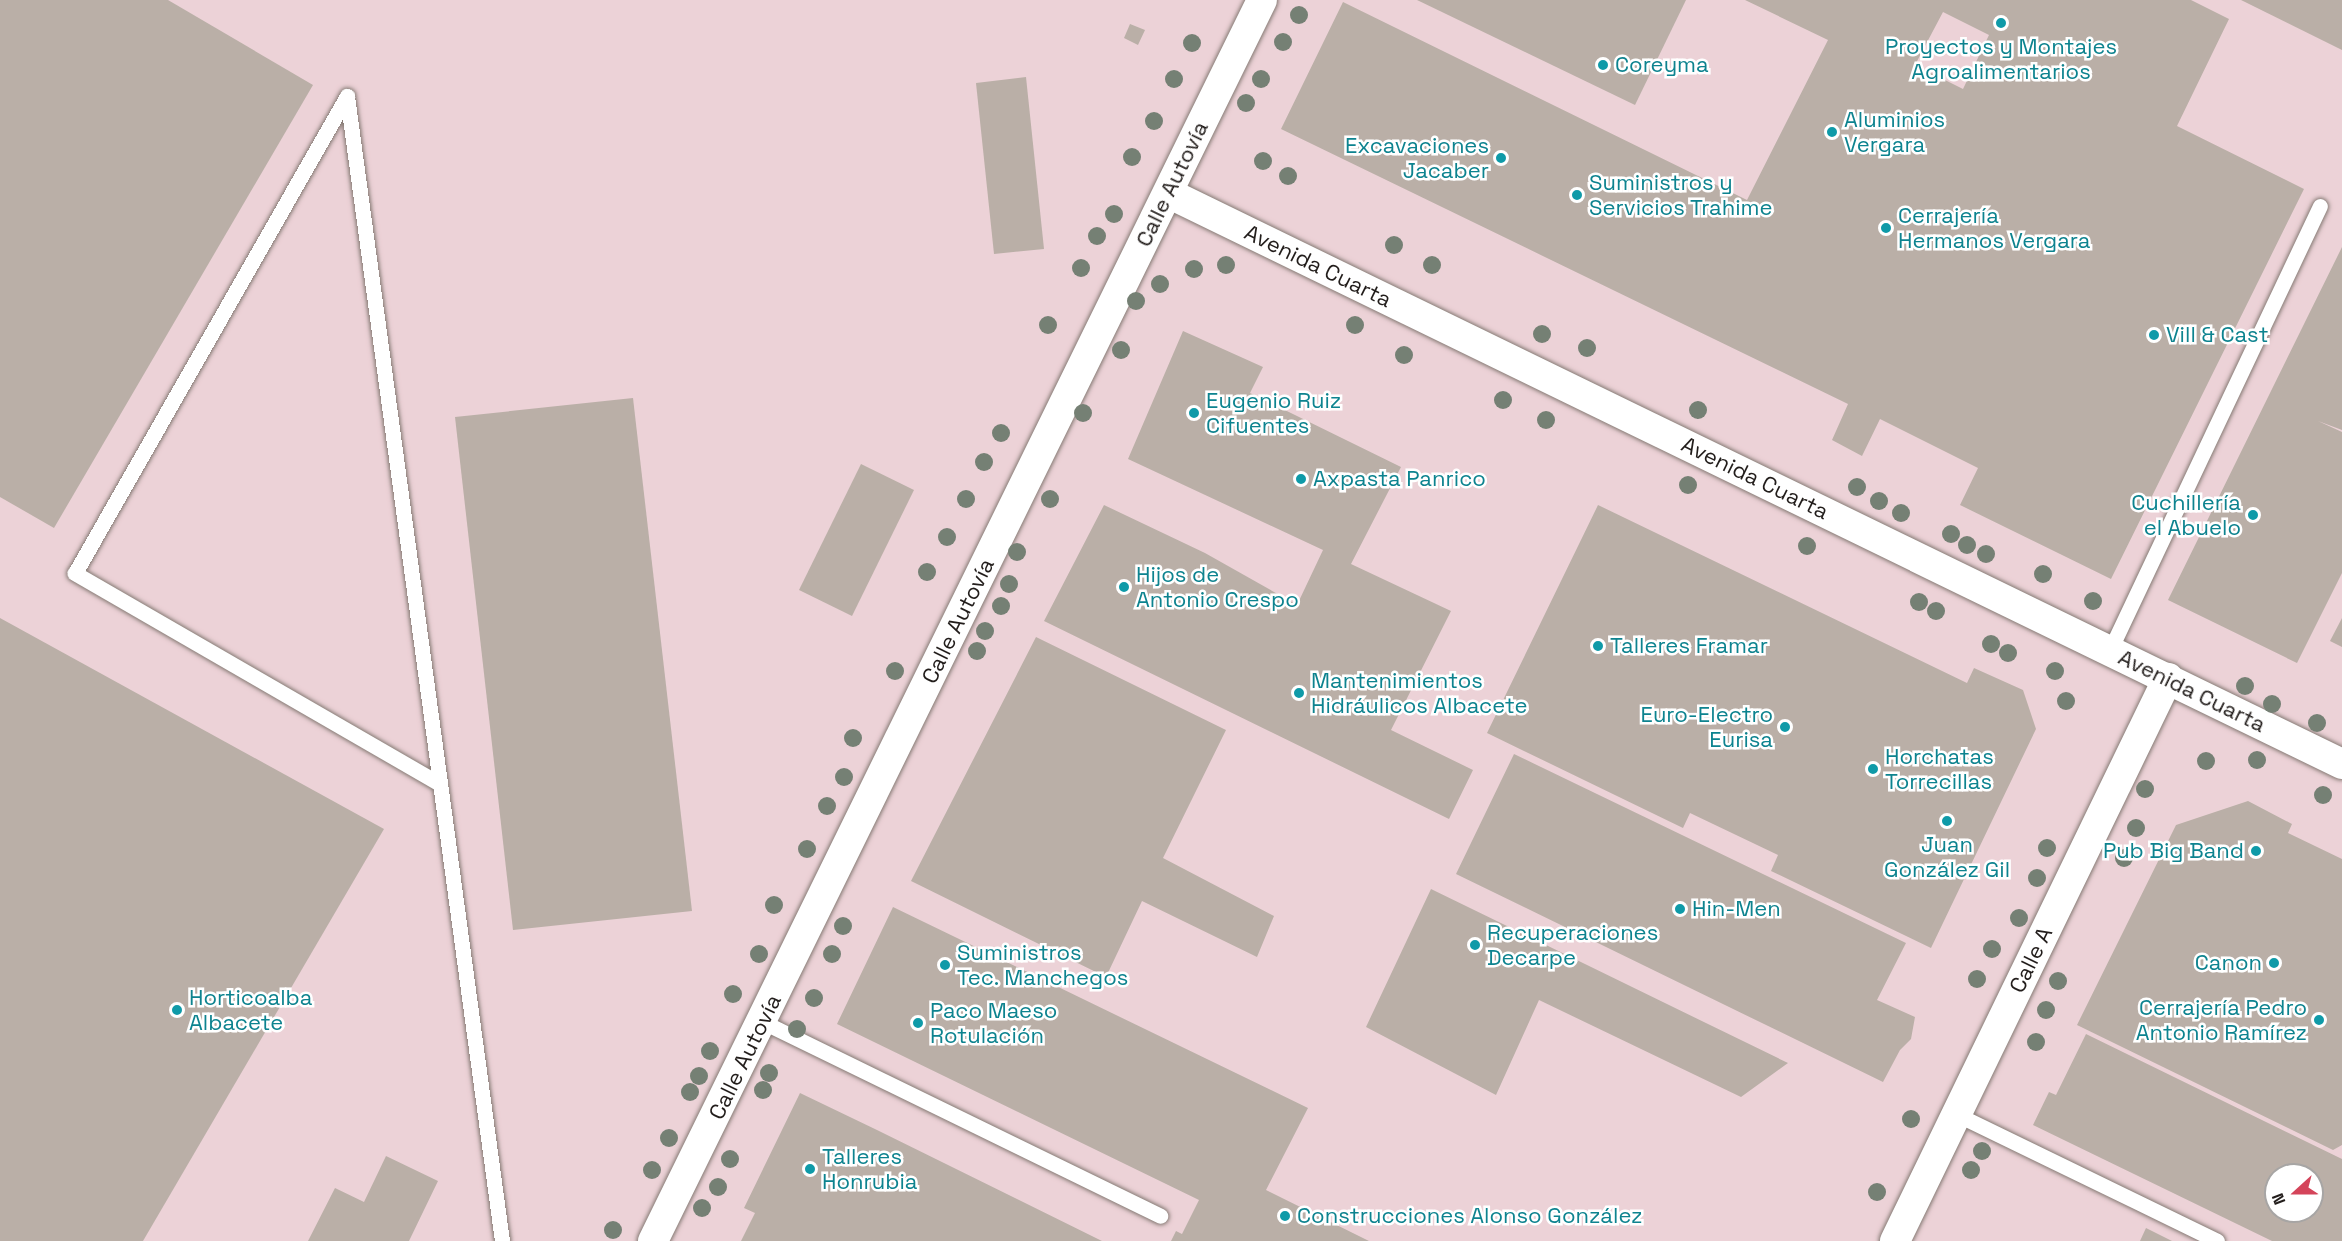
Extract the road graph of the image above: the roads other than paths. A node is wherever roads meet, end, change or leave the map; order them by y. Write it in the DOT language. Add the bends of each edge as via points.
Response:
graph roads {
  1 [pos="1262,0"];
  2 [pos="1168,193"];
  3 [pos="2320,206"];
  4 [pos="2110,650"];
  5 [pos="2168,678"];
  6 [pos="2342,764"];
  7 [pos="440,784"];
  8 [pos="763,1022"];
  9 [pos="1956,1114"];
  10 [pos="1160,1216"];
  11 [pos="502,1241"];
  12 [pos="653,1241"];
  13 [pos="1895,1241"];
  14 [pos="2217,1241"];
  1 -- 2 [label="street, Calle Autovía"];
  2 -- 4 [label="street, Avenida Cuarta"];
  2 -- 8 [label="street, Calle Autovía"];
  3 -- 4 [label="lane"];
  4 -- 5 [label="street, Avenida Cuarta"];
  5 -- 6 [label="street, Avenida Cuarta"];
  5 -- 9 [label="street, Calle A"];
  7 -- 7 [label="lane" via="355,155 347,96 75,573"];
  7 -- 11 [label="lane"];
  8 -- 10 [label="lane"];
  8 -- 12 [label="street, Calle Autovía"];
  9 -- 13 [label="street, Calle A"];
  9 -- 14 [label="lane"];
}
